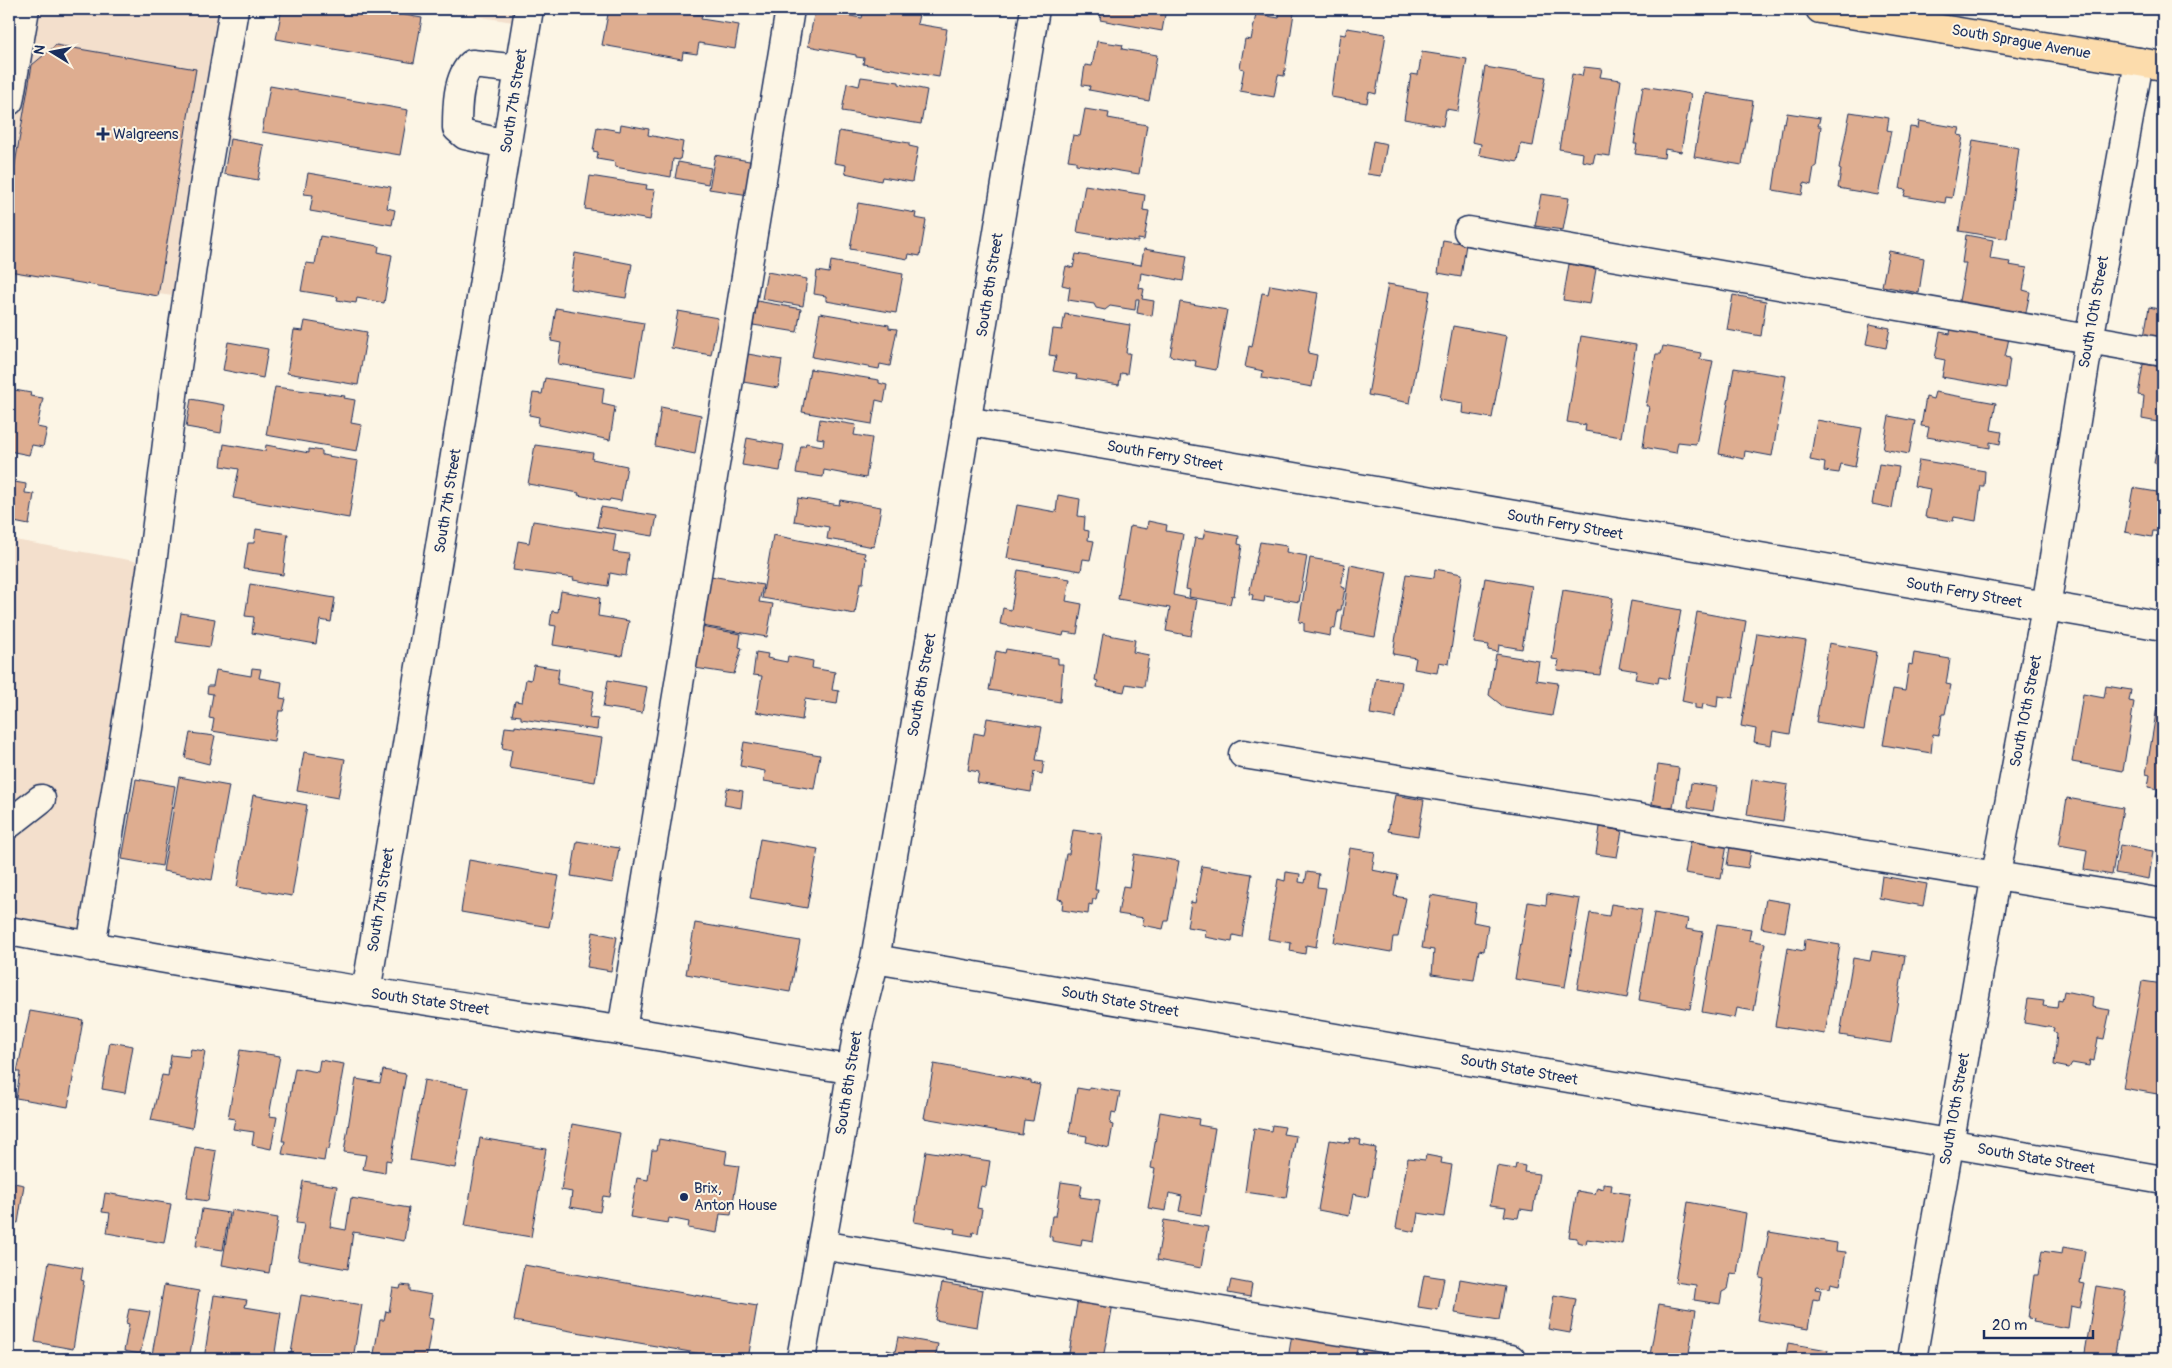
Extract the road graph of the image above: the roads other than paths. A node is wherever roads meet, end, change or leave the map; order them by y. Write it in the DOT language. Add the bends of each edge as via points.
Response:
graph roads {
  1 [pos="25,9"];
  2 [pos="234,9"];
  3 [pos="529,9"];
  4 [pos="790,9"];
  5 [pos="1035,9"];
  6 [pos="1820,9"];
  7 [pos="2151,64"];
  8 [pos="519,69"];
  9 [pos="9,101"];
  10 [pos="506,144"];
  11 [pos="1468,231"];
  12 [pos="2089,340"];
  13 [pos="2163,352"];
  14 [pos="966,421"];
  15 [pos="2046,607"];
  16 [pos="2163,626"];
  17 [pos="1243,754"];
  18 [pos="40,800"];
  19 [pos="9,824"];
  20 [pos="1996,874"];
  21 [pos="2163,903"];
  22 [pos="9,931"];
  23 [pos="91,947"];
  24 [pos="874,959"];
  25 [pos="366,992"];
  26 [pos="622,1030"];
  27 [pos="851,1069"];
  28 [pos="1949,1144"];
  29 [pos="2163,1180"];
  30 [pos="821,1245"];
  31 [pos="801,1359"];
  32 [pos="1511,1359"];
  33 [pos="1912,1359"];
  1 -- 9 [label="street"];
  2 -- 23 [label="street" via="176,377 152,564"];
  3 -- 8 [label="street, South 7th Street"];
  4 -- 26 [label="street"];
  5 -- 14 [label="street, South 8th Street"];
  6 -- 7 [label="main road, South Sprague Avenue"];
  7 -- 12 [label="street, South 10th Street"];
  8 -- 10 [label="street, South 7th Street"];
  8 -- 10 [label="street" via="472,64 465,70 457,109 457,128 465,135"];
  10 -- 25 [label="street, South 7th Street"];
  11 -- 12 [label="street"];
  12 -- 13 [label="street"];
  12 -- 15 [label="street, South 10th Street"];
  14 -- 15 [label="street, South Ferry Street"];
  14 -- 24 [label="street, South 8th Street"];
  15 -- 16 [label="street, South Ferry Street"];
  15 -- 20 [label="street, South 10th Street"];
  17 -- 20 [label="street"];
  18 -- 19 [label="street"];
  20 -- 21 [label="street"];
  20 -- 28 [label="street, South 10th Street"];
  22 -- 23 [label="street, South State Street"];
  23 -- 25 [label="street, South State Street"];
  24 -- 27 [label="street, South 8th Street" via="858,1022"];
  24 -- 28 [label="street, South State Street"];
  25 -- 26 [label="street, South State Street"];
  26 -- 27 [label="street, South State Street"];
  27 -- 30 [label="street, South 8th Street"];
  28 -- 29 [label="street, South State Street"];
  28 -- 33 [label="street, South 10th Street"];
  30 -- 31 [label="street, South 8th Street"];
  30 -- 32 [label="street"];
}
